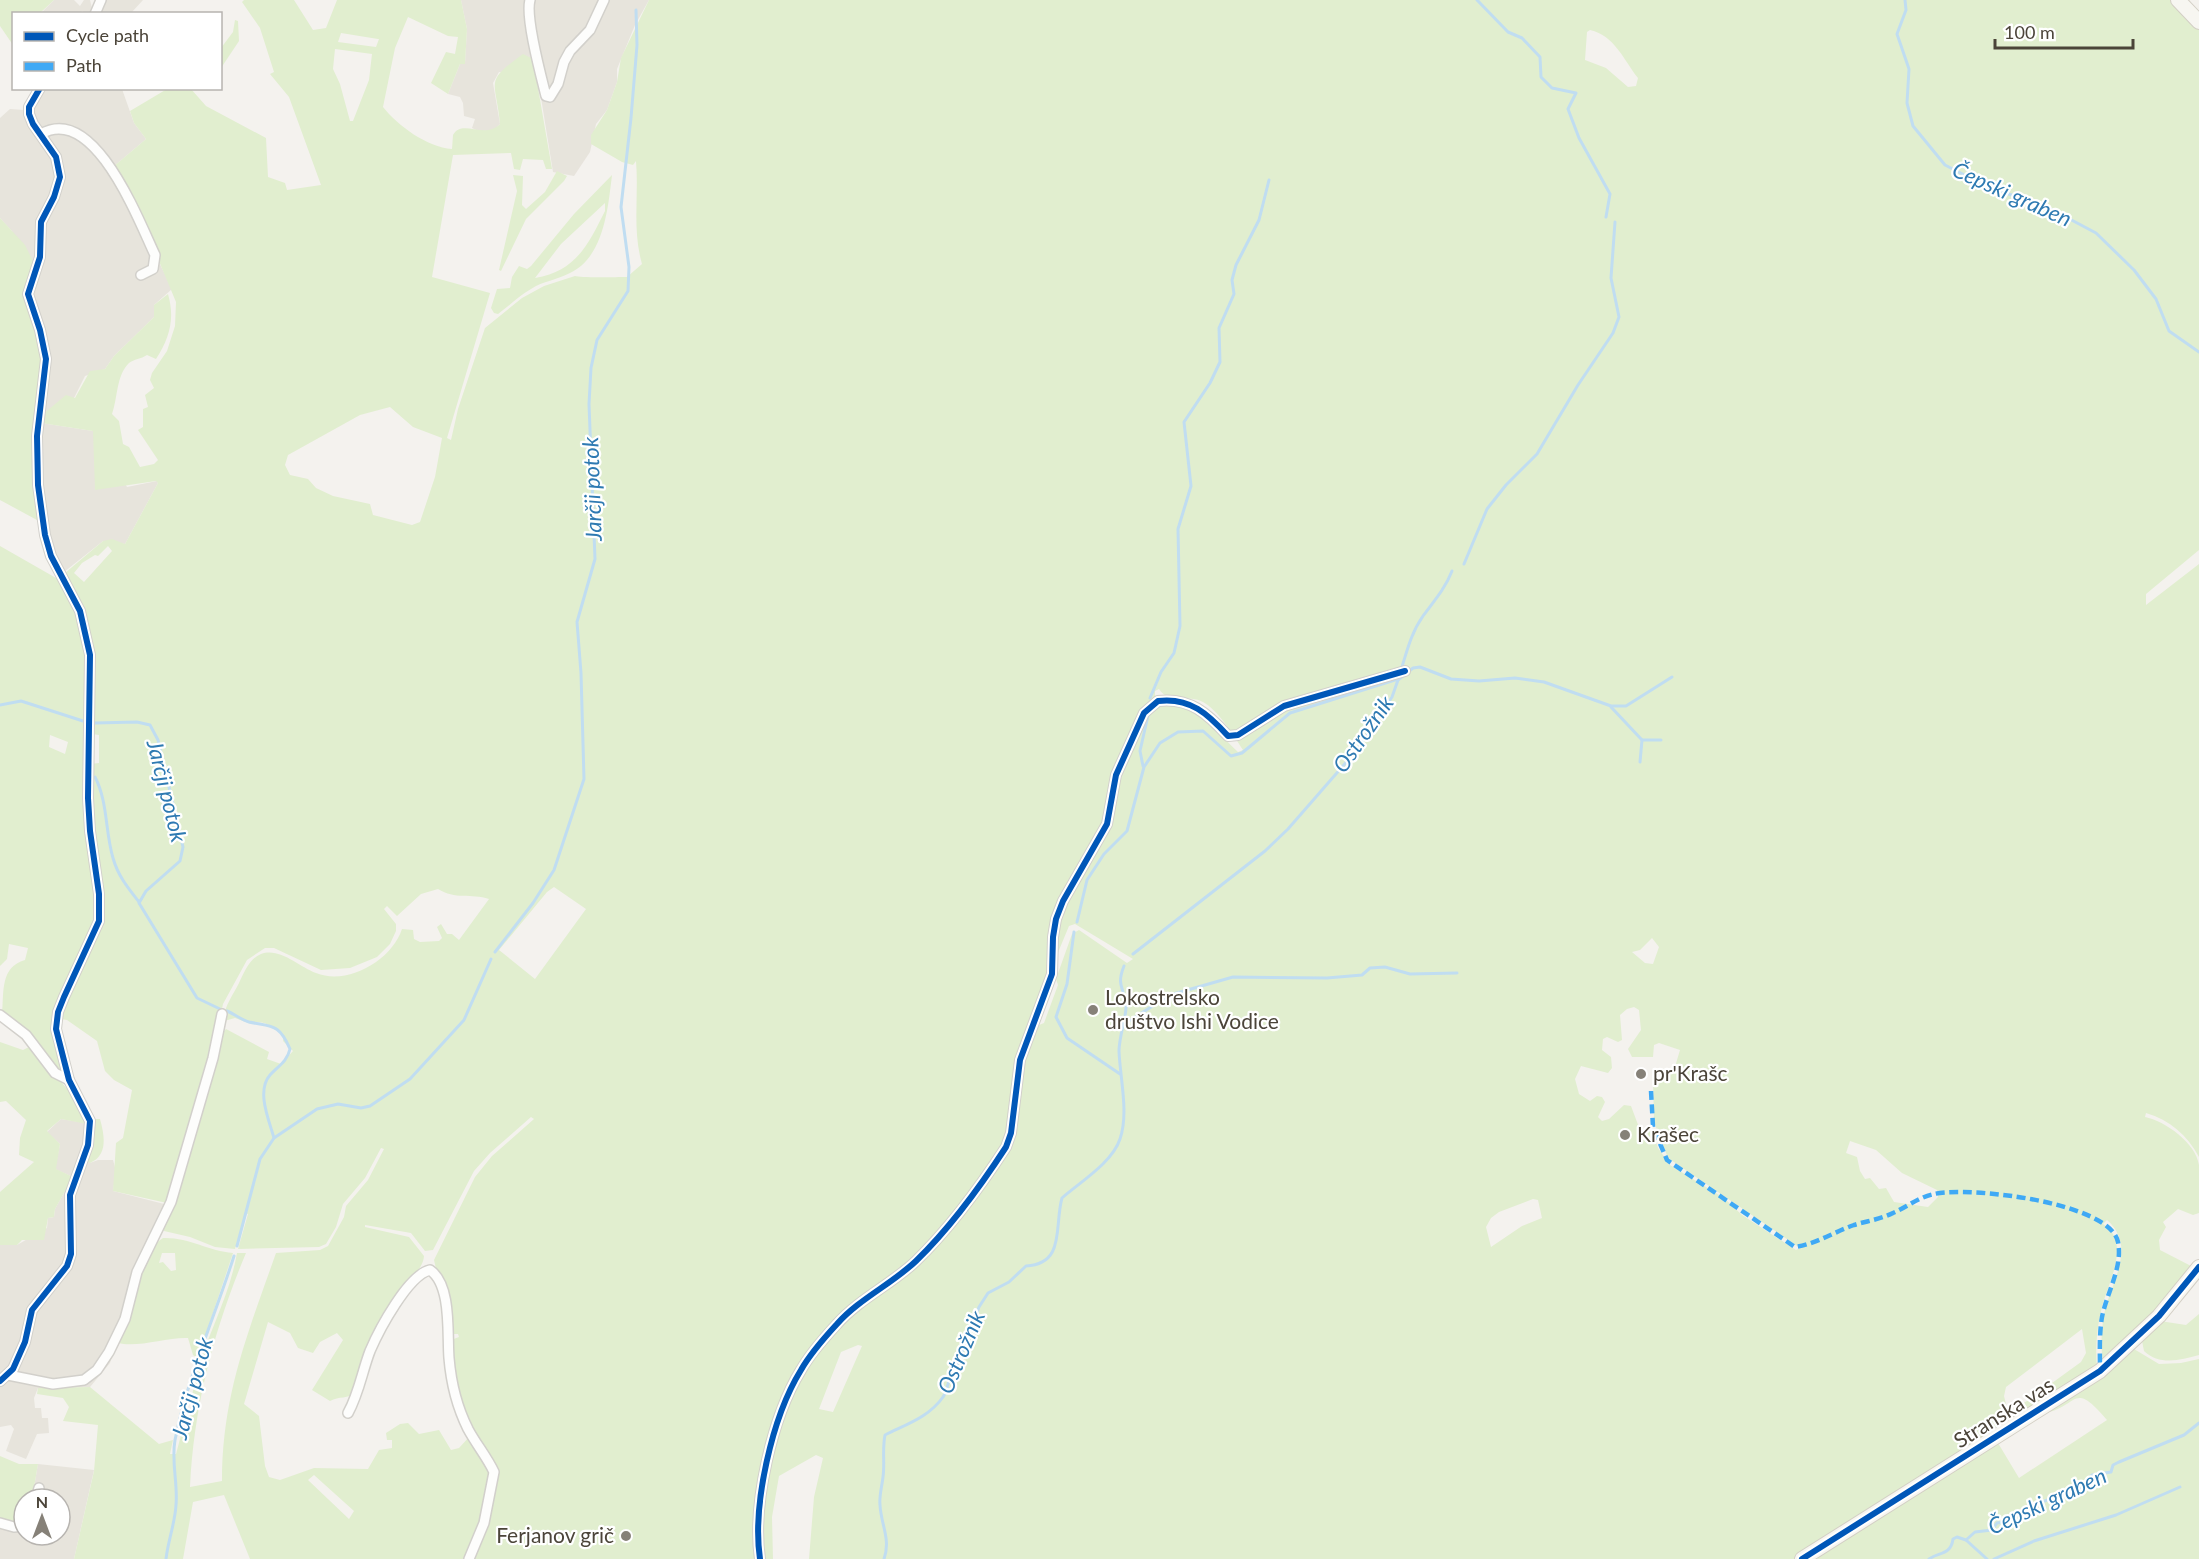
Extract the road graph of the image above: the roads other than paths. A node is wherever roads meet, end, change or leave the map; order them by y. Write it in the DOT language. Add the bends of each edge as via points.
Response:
graph roads {
  1 [pos="530,0"];
  2 [pos="604,0"];
  3 [pos="2178,0"];
  4 [pos="2199,22"];
  5 [pos="39,90"];
  6 [pos="41,134"];
  7 [pos="141,275"];
  8 [pos="1405,671"];
  9 [pos="222,1014"];
  10 [pos="0,1015"];
  11 [pos="69,1080"];
  12 [pos="2199,1267"];
  13 [pos="4,1378"];
  14 [pos="348,1413"];
  15 [pos="1808,1558"];
  16 [pos="469,1559"];
  17 [pos="760,1559"];
  1 -- 2 [label="street" via="537,57 546,96 550,98 567,56 590,30"];
  3 -- 4 [label="street"];
  5 -- 6 [label="street" via="29,107 33,124"];
  6 -- 7 [label="street" via="56,127 74,130 105,159 155,255 153,269"];
  6 -- 11 [label="street" via="56,157 60,177 41,222 40,257 28,294 46,359 37,436 38,485 48,545 80,611 90,655 88,798 99,894 96,928 58,1012 58,1044"];
  8 -- 17 [label="street" via="1284,706 1238,735 1228,736 1205,712 1180,702 1158,701 1144,713 1116,775 1107,824 1056,919 1052,974 1020,1060 1006,1147 935,1240 896,1278 839,1322 801,1369 779,1422 762,1484"];
  9 -- 13 [label="street" via="171,1202 137,1272 125,1319 109,1352 97,1370 84,1380 53,1384"];
  10 -- 11 [label="street" via="26,1035 55,1073"];
  11 -- 13 [label="street" via="85,1108 90,1133 70,1196 71,1254 67,1266 32,1310 26,1342"];
  12 -- 15 [label="street, Stranska vas" via="2159,1316 2100,1371"];
  14 -- 16 [label="street" via="380,1332 414,1278 430,1270 442,1285 456,1400 494,1472 483,1523"];
}
